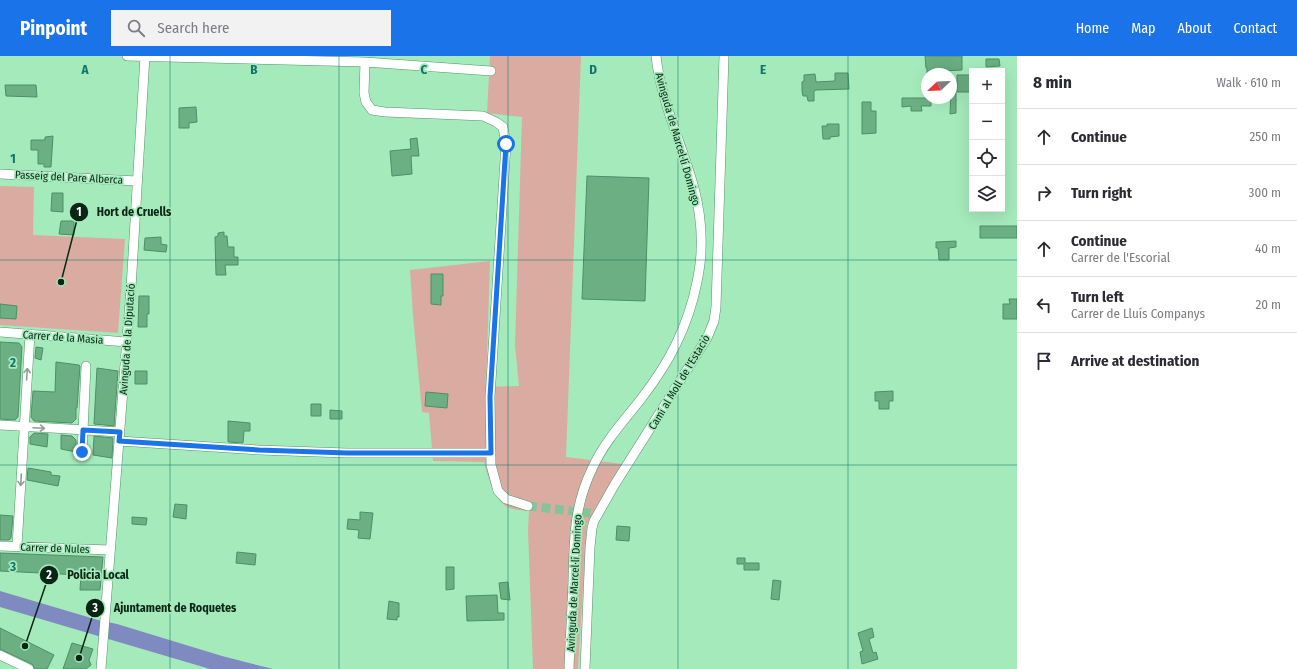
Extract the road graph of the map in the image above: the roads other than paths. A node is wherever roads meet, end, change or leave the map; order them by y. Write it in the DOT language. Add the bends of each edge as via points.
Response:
graph roads {
  1 [pos="127,56"];
  2 [pos="145,56"];
  3 [pos="656,56"];
  4 [pos="724,56"];
  5 [pos="365,62"];
  6 [pos="491,71"];
  7 [pos="0,174"];
  8 [pos="137,180"];
  9 [pos="0,332"];
  10 [pos="30,334"];
  11 [pos="127,342"];
  12 [pos="86,366"];
  13 [pos="0,425"];
  14 [pos="24,427"];
  15 [pos="83,430"];
  16 [pos="119,436"];
  17 [pos="82,452"];
  18 [pos="491,453"];
  19 [pos="528,506"];
  20 [pos="0,546"];
  21 [pos="17,546"];
  22 [pos="110,550"];
  23 [pos="0,655"];
  24 [pos="101,665"];
  25 [pos="25,668"];
  26 [pos="97,669"];
  27 [pos="569,669"];
  28 [pos="585,669"];
  1 -- 2 [label="street"];
  2 -- 5 [label="street"];
  2 -- 8 [label="street, Avinguda de la Diputació"];
  3 -- 27 [label="street, Avinguda de Marcel·lí Domingo" via="662,89 694,190 701,250 698,273 693,301 672,353 659,375 616,428 591,469 584,488 574,533"];
  4 -- 28 [label="street, Camí al Moll de l'Estació" via="714,321 707,338 594,521 590,547"];
  5 -- 6 [label="street"];
  5 -- 18 [label="street" via="364,93 366,102 372,110 483,116 503,127 506,144 490,397"];
  7 -- 8 [label="street, Passeig del Pare Alberca"];
  8 -- 11 [label="street, Avinguda de la Diputació"];
  9 -- 10 [label="street, Carrer de la Masia"];
  10 -- 11 [label="street, Carrer de la Masia"];
  14 -- 10 [label="street, one-way"];
  11 -- 16 [label="street, Avinguda de la Diputació"];
  12 -- 15 [label="street"];
  13 -- 14 [label="street"];
  14 -- 15 [label="street, one-way"];
  14 -- 21 [label="street, one-way"];
  15 -- 16 [label="street"];
  15 -- 17 [label="street"];
  16 -- 18 [label="street" via="259,450"];
  16 -- 22 [label="street, Avinguda de la Diputació"];
  18 -- 19 [label="street" via="498,491 506,499"];
  20 -- 21 [label="street, Carrer de Nules"];
  21 -- 22 [label="street, Carrer de Nules"];
  22 -- 24 [label="street, Avinguda de la Diputació"];
  23 -- 25 [label="street"];
  24 -- 26 [label="street"];
}
